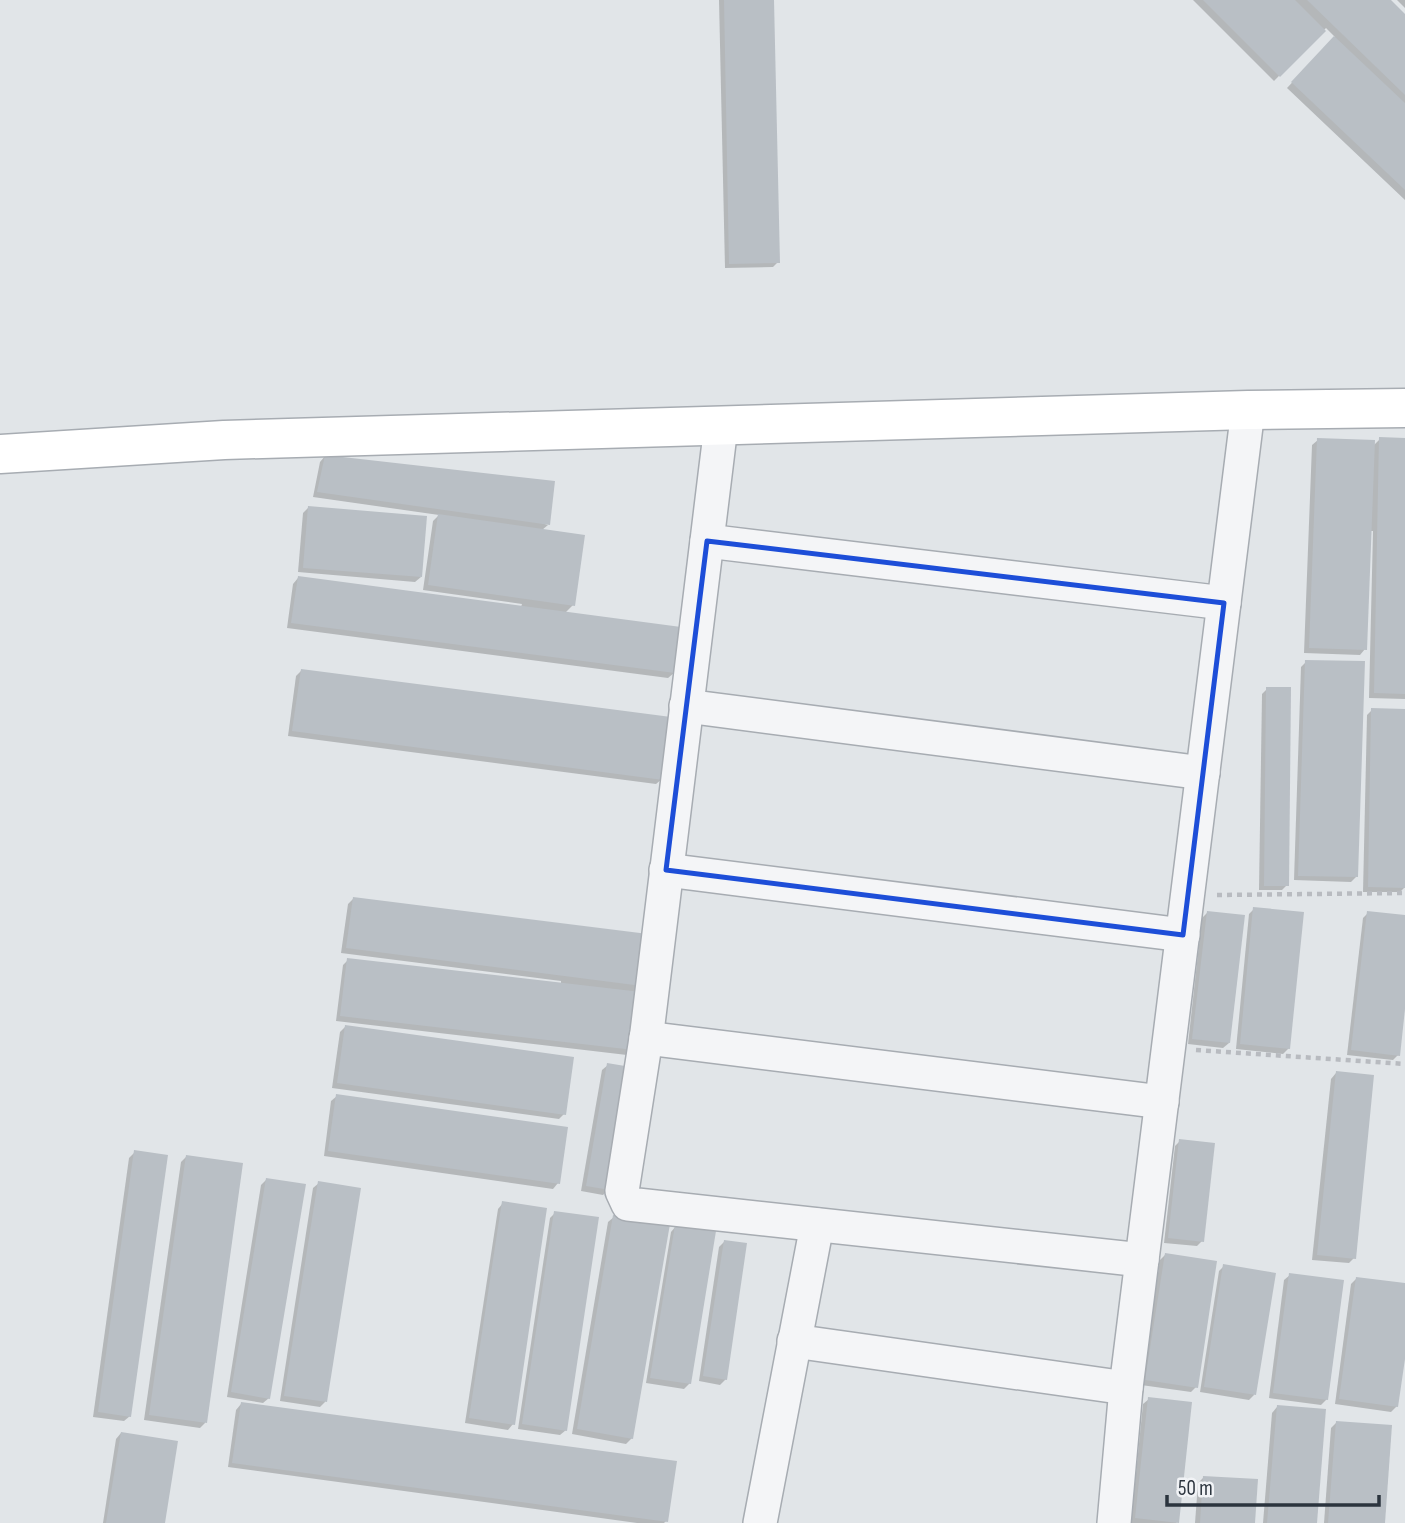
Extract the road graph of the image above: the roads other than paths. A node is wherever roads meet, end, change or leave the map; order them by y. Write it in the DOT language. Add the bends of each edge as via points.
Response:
graph roads {
  1 [pos="1405,408"];
  2 [pos="1248,410"];
  3 [pos="721,426"];
  4 [pos="0,454"];
  5 [pos="707,541"];
  6 [pos="1224,603"];
  7 [pos="686,706"];
  8 [pos="1203,773"];
  9 [pos="666,870"];
  10 [pos="1182,935"];
  11 [pos="646,1038"];
  12 [pos="1162,1102"];
  13 [pos="817,1225"];
  14 [pos="1142,1260"];
  15 [pos="794,1341"];
  16 [pos="1126,1388"];
  17 [pos="760,1523"];
  18 [pos="1114,1523"];
  1 -- 2 [label="street"];
  2 -- 3 [label="street"];
  2 -- 6 [label="street"];
  3 -- 4 [label="street" via="224,440"];
  3 -- 5 [label="street"];
  5 -- 6 [label="street"];
  5 -- 7 [label="street"];
  6 -- 8 [label="street"];
  7 -- 8 [label="street"];
  7 -- 9 [label="street"];
  8 -- 10 [label="street"];
  9 -- 10 [label="street"];
  9 -- 11 [label="street"];
  10 -- 12 [label="street"];
  11 -- 12 [label="street"];
  11 -- 13 [label="street" via="622,1192 628,1204"];
  12 -- 14 [label="street"];
  13 -- 14 [label="street"];
  13 -- 15 [label="street"];
  14 -- 16 [label="street"];
  15 -- 16 [label="street"];
  15 -- 17 [label="street"];
  16 -- 18 [label="street"];
}
